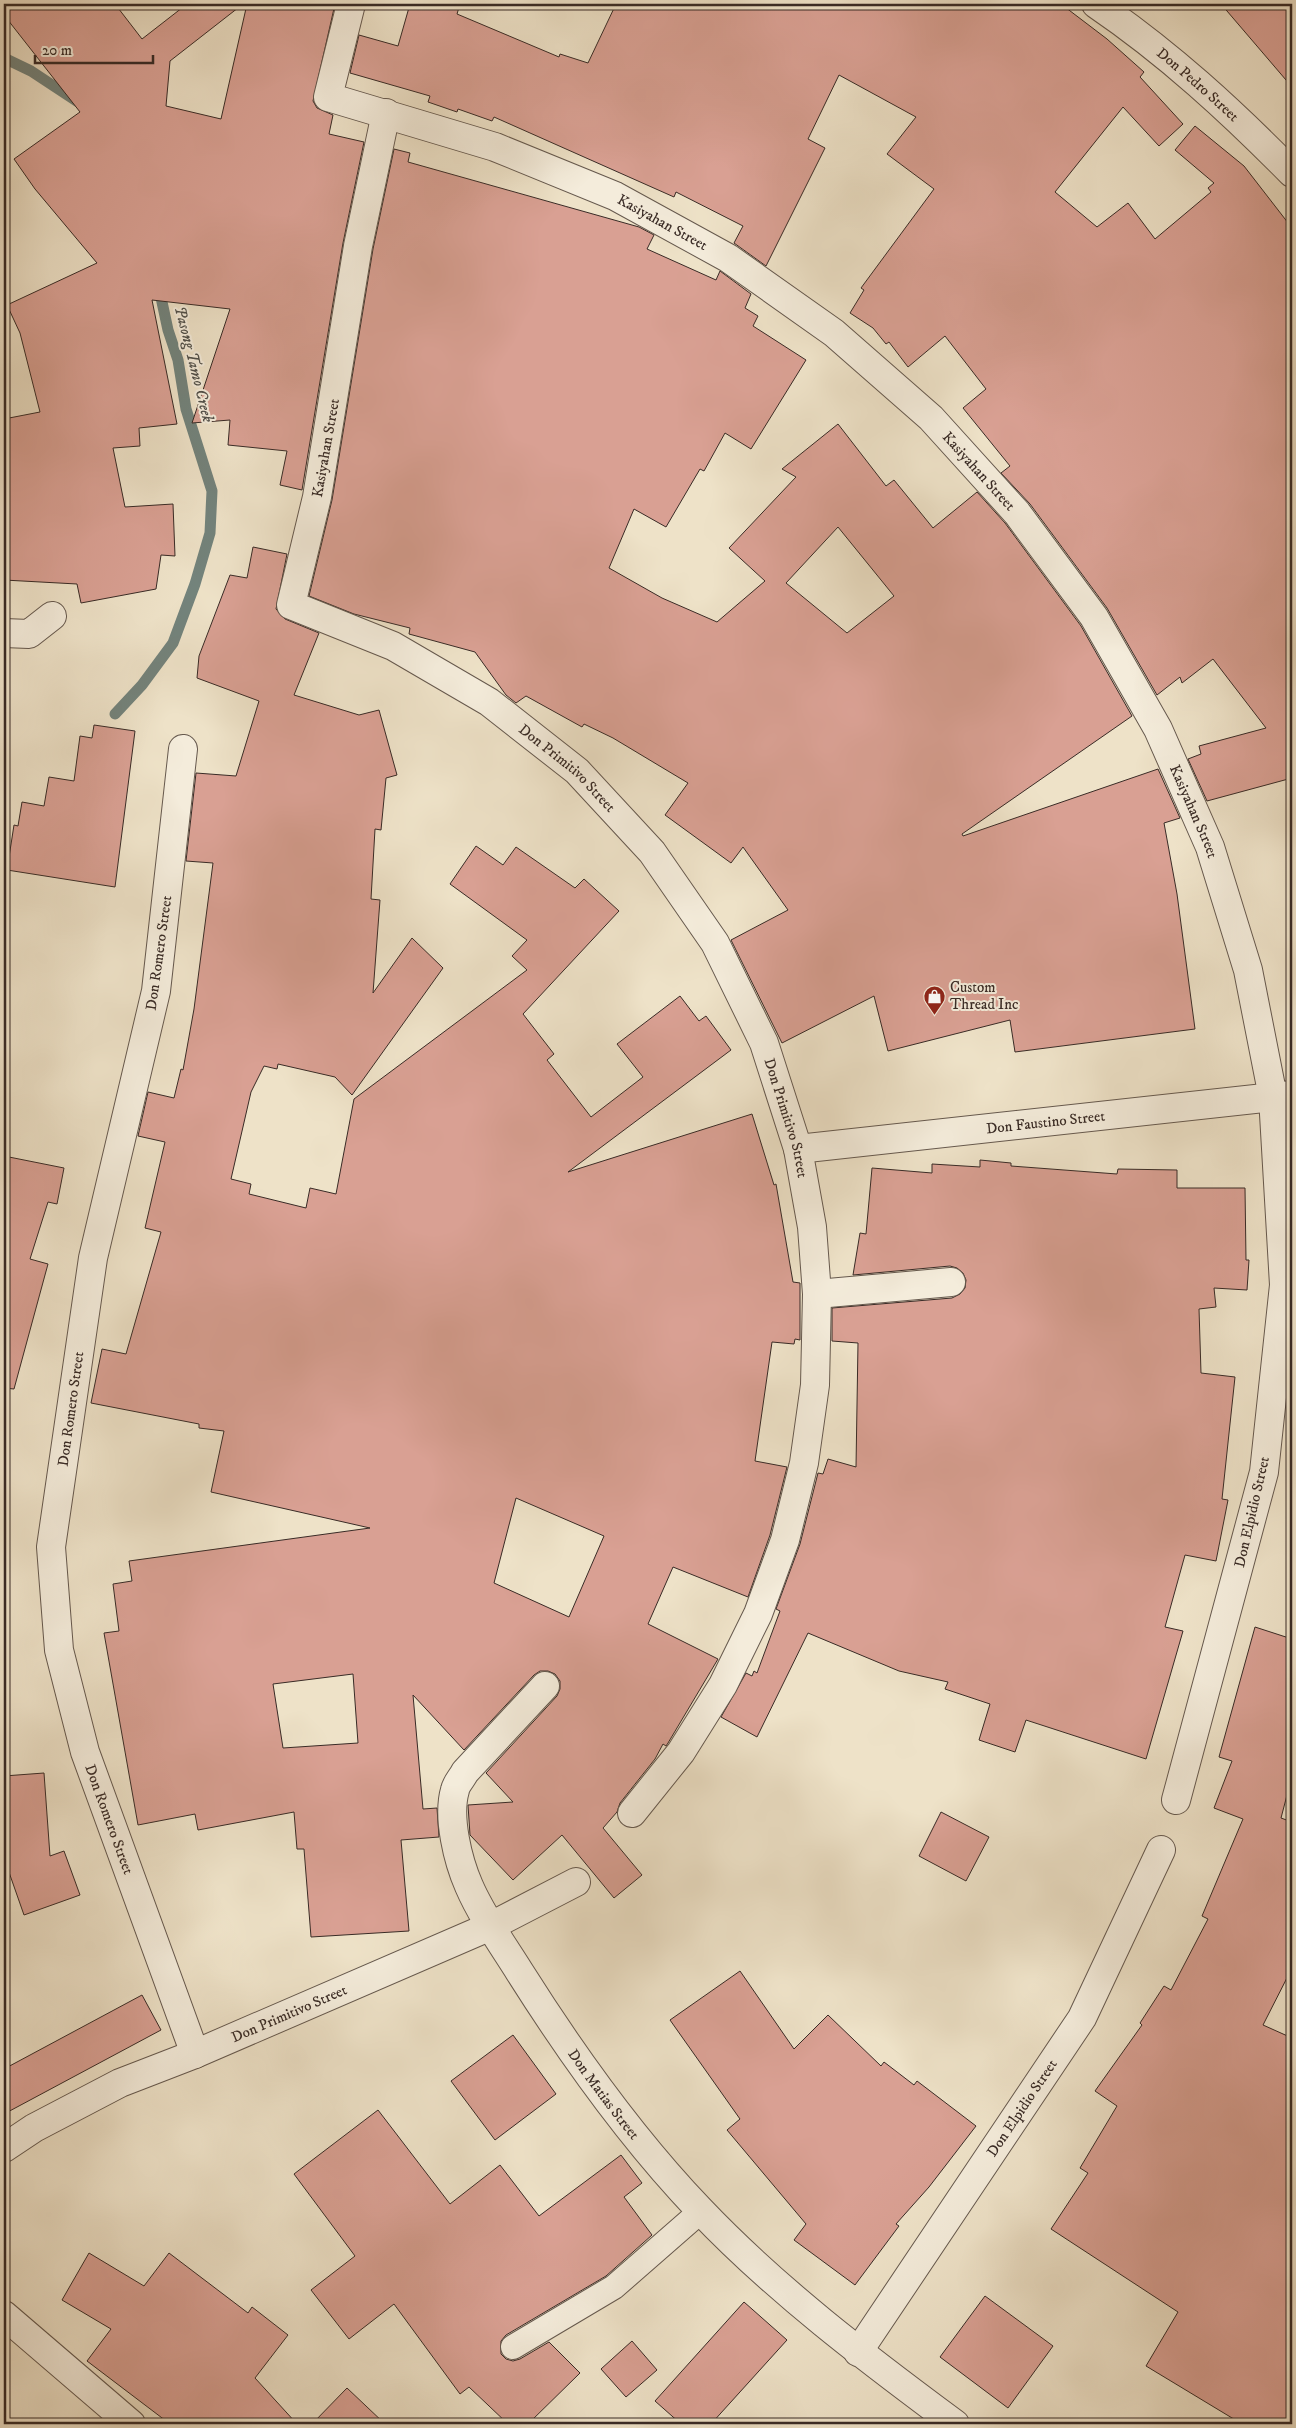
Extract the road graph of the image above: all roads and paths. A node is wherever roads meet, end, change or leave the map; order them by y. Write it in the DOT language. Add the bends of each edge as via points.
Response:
graph roads {
  1 [pos="351,4"];
  2 [pos="1096,4"];
  3 [pos="386,113"];
  4 [pos="1292,173"];
  5 [pos="291,605"];
  6 [pos="52,616"];
  7 [pos="4,633"];
  8 [pos="183,750"];
  9 [pos="1282,1096"];
  10 [pos="798,1149"];
  11 [pos="951,1282"];
  12 [pos="817,1294"];
  13 [pos="545,1686"];
  14 [pos="1176,1800"];
  15 [pos="632,1813"];
  16 [pos="1161,1850"];
  17 [pos="576,1882"];
  18 [pos="491,1926"];
  19 [pos="195,2054"];
  20 [pos="4,2148"];
  21 [pos="700,2211"];
  22 [pos="4,2316"];
  23 [pos="513,2347"];
  24 [pos="858,2352"];
  25 [pos="131,2424"];
  26 [pos="955,2424"];
  1 -- 3 [label="street, Kasiyahan Street" via="328,96"];
  2 -- 4 [label="street, Don Pedro Street" via="1134,30 1228,108"];
  3 -- 5 [label="street, Kasiyahan Street" via="358,246 317,497"];
  3 -- 9 [label="street, Kasiyahan Street" via="495,148 615,196 728,258 834,332 931,418 1018,513 1094,617 1158,729 1210,848"];
  5 -- 10 [label="street, Don Primitivo Street" via="394,646 489,702 576,771 652,852 715,943 764,1043"];
  6 -- 7 [label="street" via="29,634"];
  8 -- 19 [label="street, Don Romero Street" via="156,991 93,1258 51,1547 59,1650 85,1752"];
  9 -- 10 [label="street, Don Faustino Street"];
  9 -- 14 [label="street, Don Elpidio Street" via="1284,1285 1264,1472"];
  10 -- 12 [label="street, Don Primitivo Street" via="812,1227"];
  11 -- 12 [label="street"];
  12 -- 15 [label="street, Don Primitivo Street" via="815,1384 804,1463 785,1540 758,1614 723,1685 681,1752"];
  13 -- 18 [label="street, Don Matias Street" via="455,1788 452,1806 454,1833 469,1886"];
  16 -- 24 [label="street, Don Elpidio Street" via="1082,2018"];
  17 -- 18 [label="street, Don Primitivo Street"];
  18 -- 19 [label="street, Don Primitivo Street"];
  18 -- 21 [label="street, Don Matias Street" via="549,2018 617,2112"];
  19 -- 20 [label="street, Don Primitivo Street" via="120,2083 34,2128"];
  21 -- 23 [label="lane" via="614,2287"];
  21 -- 24 [label="street, Don Matias Street" via="772,2279"];
  22 -- 25 [label="street"];
  24 -- 26 [label="street, Don Matias Street"];
}
